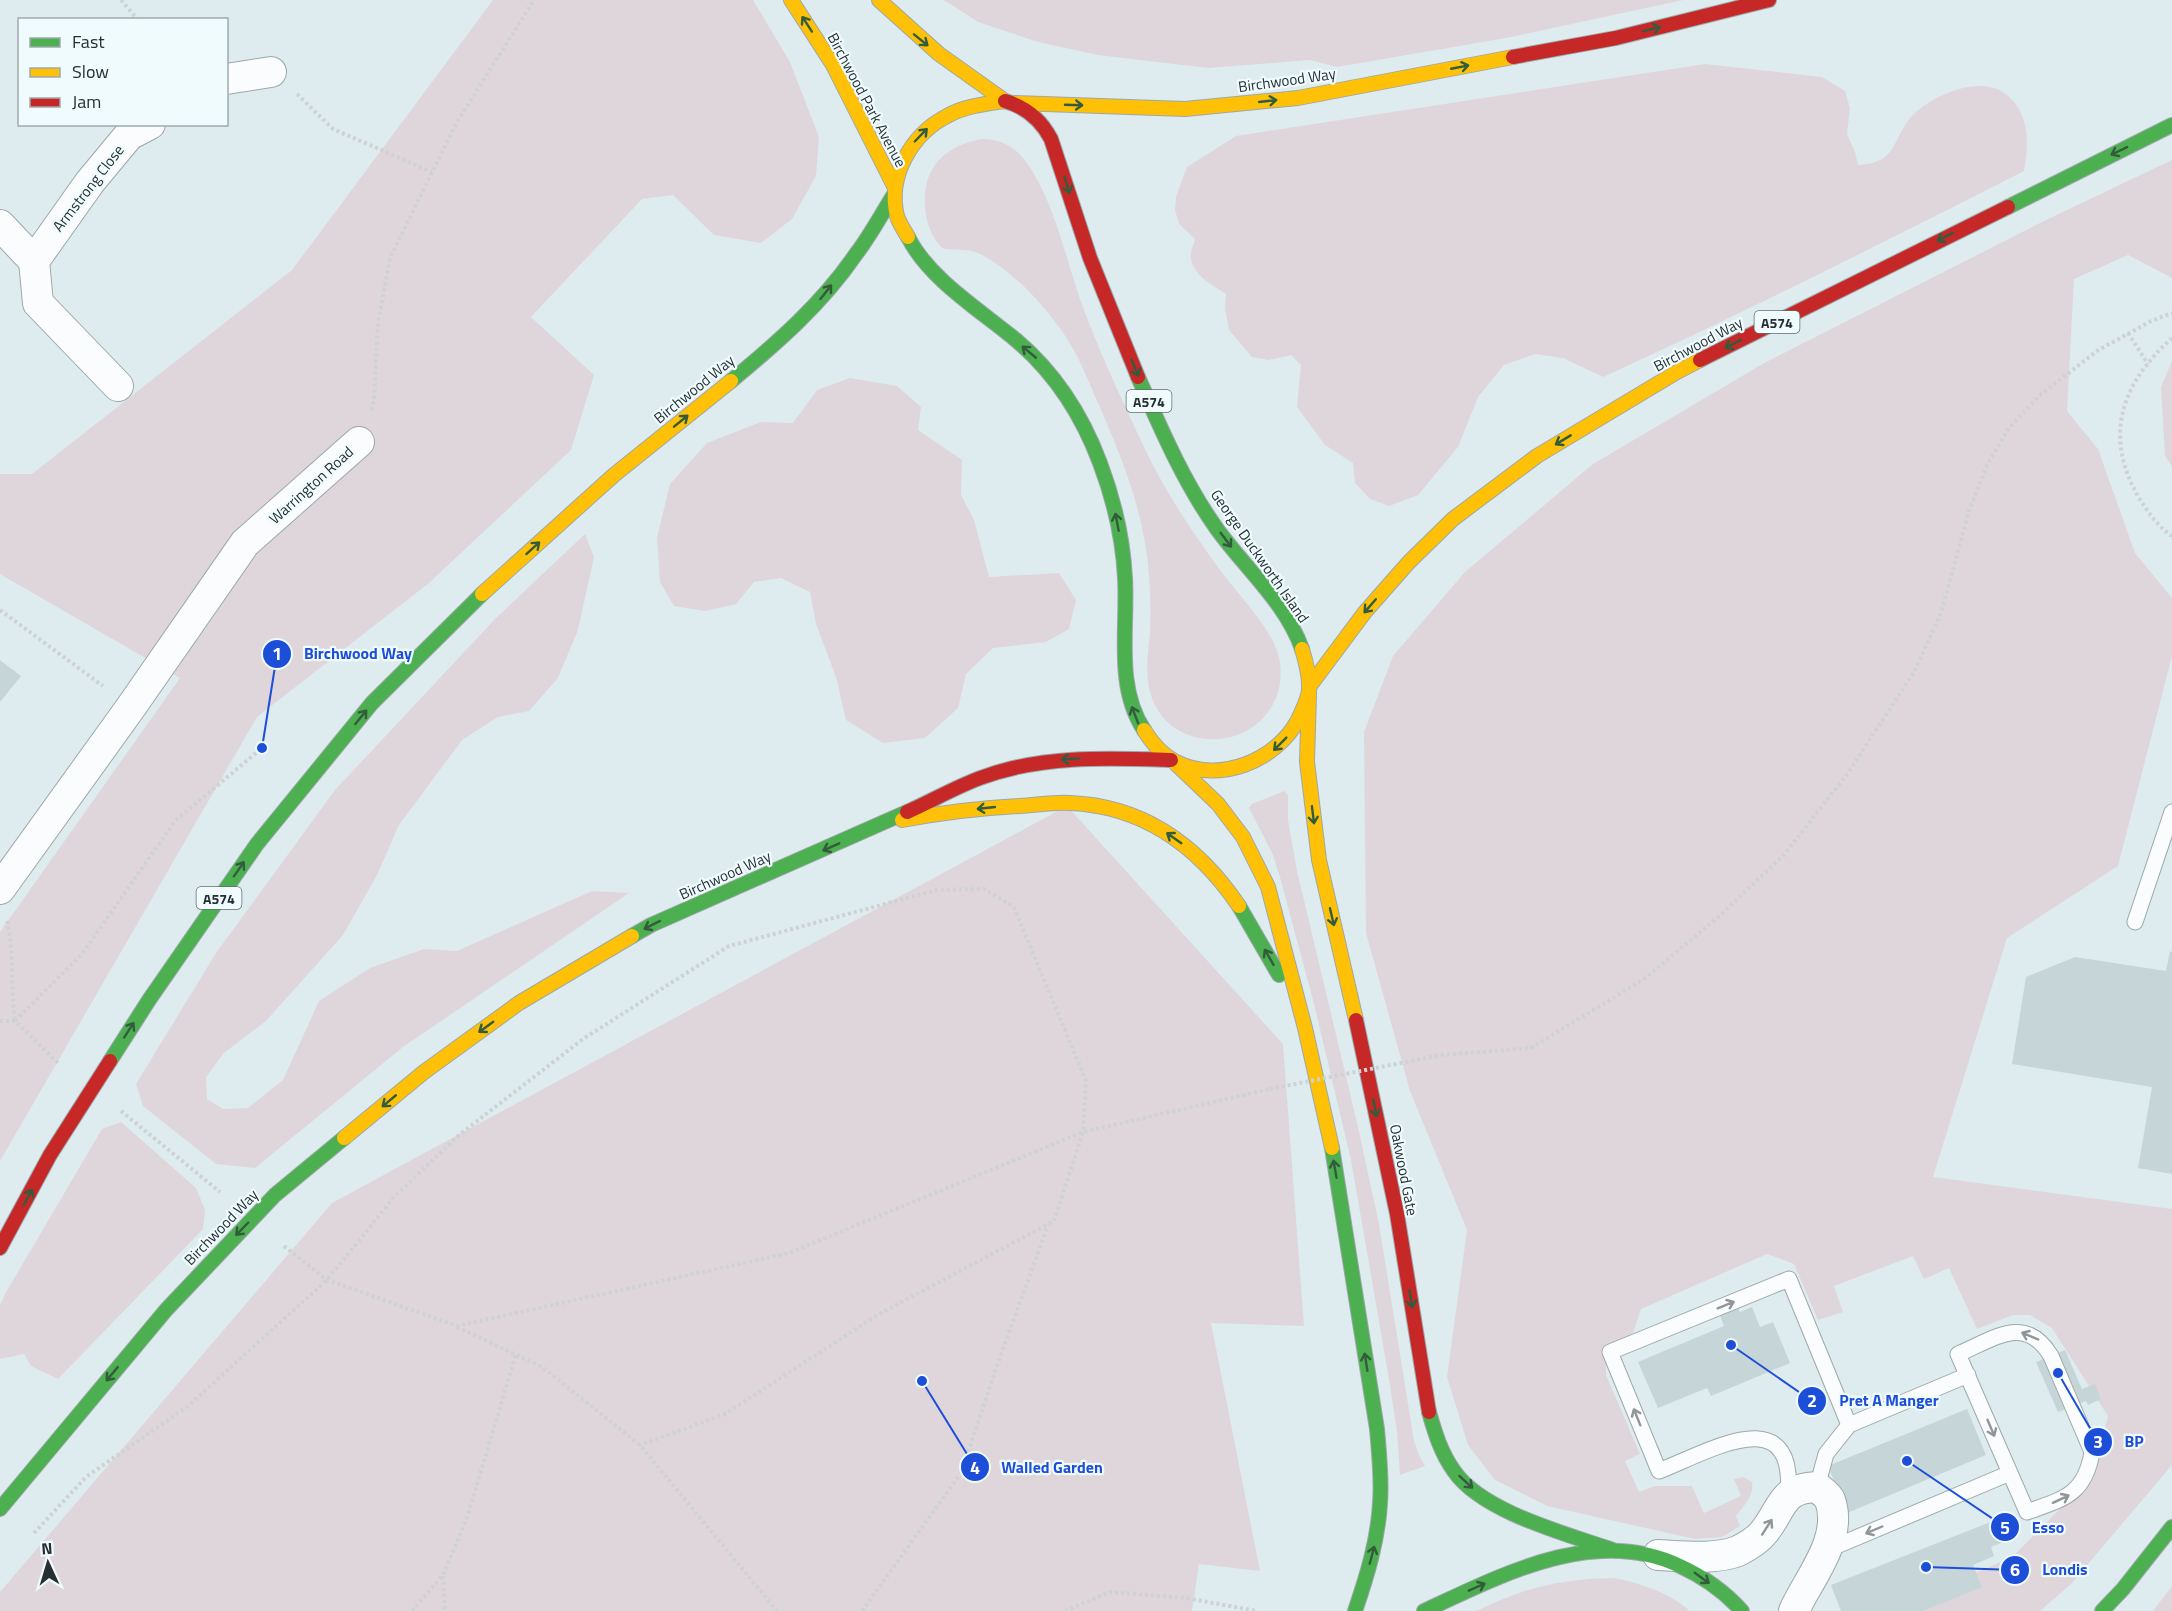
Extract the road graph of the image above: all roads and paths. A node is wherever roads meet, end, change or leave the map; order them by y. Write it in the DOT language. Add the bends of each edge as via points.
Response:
graph roads {
  1 [pos="121,0"];
  2 [pos="127,0"];
  3 [pos="534,0"];
  4 [pos="792,0"];
  5 [pos="879,0"];
  6 [pos="1769,0"];
  7 [pos="124,5"];
  8 [pos="136,18"];
  9 [pos="271,72"];
  10 [pos="228,79"];
  11 [pos="1010,102"];
  12 [pos="2172,125"];
  13 [pos="146,126"];
  14 [pos="432,172"];
  15 [pos="893,191"];
  16 [pos="0,225"];
  17 [pos="34,261"];
  18 [pos="2172,313"];
  19 [pos="2128,333"];
  20 [pos="2172,338"];
  21 [pos="2148,364"];
  22 [pos="118,386"];
  23 [pos="359,442"];
  24 [pos="2172,536"];
  25 [pos="0,610"];
  26 [pos="1309,691"];
  27 [pos="131,707"];
  28 [pos="262,748"];
  29 [pos="1174,762"];
  30 [pos="2172,812"];
  31 [pos="884,823"];
  32 [pos="0,889"];
  33 [pos="6,918"];
  34 [pos="2135,922"];
  35 [pos="0,1021"];
  36 [pos="15,1022"];
  37 [pos="1305,1028"];
  38 [pos="58,1064"];
  39 [pos="120,1111"];
  40 [pos="1083,1132"];
  41 [pos="220,1192"];
  42 [pos="1048,1225"];
  43 [pos="284,1246"];
  44 [pos="0,1248"];
  45 [pos="327,1280"];
  46 [pos="457,1326"];
  47 [pos="516,1354"];
  48 [pos="1968,1375"];
  49 [pos="1849,1425"];
  50 [pos="640,1445"];
  51 [pos="2010,1473"];
  52 [pos="1817,1487"];
  53 [pos="1788,1495"];
  54 [pos="0,1509"];
  55 [pos="2172,1527"];
  56 [pos="34,1533"];
  57 [pos="1613,1550"];
  58 [pos="1827,1550"];
  59 [pos="1655,1555"];
  60 [pos="443,1575"];
  61 [pos="412,1611"];
  62 [pos="445,1611"];
  63 [pos="777,1611"];
  64 [pos="862,1611"];
  65 [pos="1065,1611"];
  66 [pos="1257,1611"];
  67 [pos="1355,1611"];
  68 [pos="1424,1611"];
  69 [pos="1742,1611"];
  70 [pos="1794,1611"];
  71 [pos="2102,1611"];
  1 -- 7 [label="path"];
  2 -- 7 [label="path"];
  3 -- 14 [label="path, Warrington Road" via="457,122"];
  15 -- 4 [label="main road, Birchwood Park Avenue, one-way" via="833,65"];
  5 -- 11 [label="main road, A574, one-way" via="960,72"];
  11 -- 6 [label="main road, Birchwood Way / A574, one-way" via="1185,109 1298,98 1616,38"];
  7 -- 8 [label="path"];
  9 -- 10 [label="street"];
  9 -- 14 [label="path" via="333,129"];
  15 -- 11 [label="main road, A574, one-way" via="900,165 930,126 951,112 976,104"];
  11 -- 26 [label="main road, George Duckworth Island / A574, one-way" via="1036,118 1050,136 1085,243 1156,419 1206,514 1289,621 1302,646"];
  12 -- 26 [label="main road, Birchwood Way / A574, one-way" via="1677,372 1537,456 1453,519 1409,562 1365,612"];
  13 -- 17 [label="street, Armstrong Close" via="129,135"];
  14 -- 23 [label="path, Warrington Road" via="390,258 378,323 374,401"];
  29 -- 15 [label="main road, one-way" via="1138,724 1128,698 1124,659 1126,585 1120,539 1113,500 1081,417 1038,360 920,255 899,224"];
  44 -- 15 [label="main road, Birchwood Way / A574, one-way" via="50,1155 155,990 257,844 372,703 489,587 614,475 780,341 819,302 856,255"];
  16 -- 17 [label="street"];
  17 -- 22 [label="street" via="38,303"];
  18 -- 19 [label="path"];
  19 -- 21 [label="path"];
  19 -- 40 [label="path, bridge" via="2065,375 2009,428 1986,465 1941,613 1914,672 1848,773 1783,856 1644,979 1531,1048 1441,1055"];
  20 -- 21 [label="path"];
  21 -- 24 [label="path" via="2130,391 2120,419 2121,450 2128,478 2145,507"];
  23 -- 27 [label="street, Warrington Road" via="245,543"];
  25 -- 27 [label="path"];
  26 -- 29 [label="main road, A574, one-way" via="1296,724 1280,746 1256,761 1230,770 1206,771"];
  26 -- 57 [label="main road, Oakwood Gate, one-way" via="1307,762 1320,860 1371,1085 1399,1225 1429,1413 1440,1447 1455,1473 1481,1496 1509,1513"];
  27 -- 32 [label="street, Warrington Road"];
  28 -- 36 [label="path" via="175,820 82,954"];
  29 -- 31 [label="main road, Birchwood Way / A574, one-way" via="1067,759 1022,767 983,777"];
  29 -- 37 [label="main road" via="1218,804 1243,837 1268,887"];
  30 -- 34 [label="lane"];
  37 -- 31 [label="main road, one-way" via="1273,963 1218,876 1196,853 1167,832 1135,817 1071,803 993,807"];
  31 -- 54 [label="main road, Birchwood Way / A574, one-way" via="651,925 519,1003 424,1072 275,1195 166,1310"];
  33 -- 36 [label="path" via="11,937"];
  35 -- 36 [label="path"];
  36 -- 38 [label="path"];
  67 -- 37 [label="main road, one-way" via="1375,1543 1380,1502 1377,1429 1330,1136"];
  39 -- 41 [label="path"];
  40 -- 42 [label="path" via="1054,1221"];
  40 -- 45 [label="path" via="1086,1082 1014,907 984,889 937,890 729,946 584,1039 459,1135 394,1197"];
  40 -- 46 [label="path" via="789,1253"];
  42 -- 50 [label="path" via="879,1314 725,1414"];
  42 -- 64 [label="path" via="961,1473"];
  43 -- 45 [label="path"];
  45 -- 46 [label="path"];
  45 -- 56 [label="path" via="188,1406 86,1477"];
  46 -- 47 [label="path"];
  47 -- 50 [label="path" via="542,1367"];
  47 -- 60 [label="path" via="468,1518"];
  48 -- 49 [label="lane"];
  48 -- 51 [label="lane, one-way"];
  51 -- 48 [label="lane, one-way" via="2027,1512 2068,1497 2090,1467 2092,1452 2051,1356 2033,1335 2010,1332 1958,1354"];
  49 -- 52 [label="lane" via="1826,1454"];
  53 -- 49 [label="lane, one-way" via="1790,1475 1783,1452 1770,1441 1753,1437 1659,1471 1610,1352 1789,1279"];
  50 -- 63 [label="path"];
  51 -- 58 [label="lane, one-way"];
  52 -- 53 [label="street" via="1803,1487"];
  52 -- 58 [label="street" via="1829,1498 1833,1519"];
  59 -- 53 [label="street, one-way" via="1736,1552 1764,1533"];
  55 -- 71 [label="main road"];
  57 -- 59 [label="main road"];
  68 -- 57 [label="main road, one-way" via="1524,1566 1568,1555"];
  58 -- 70 [label="street"];
  59 -- 69 [label="main road, one-way" via="1696,1573"];
  60 -- 61 [label="path"];
  60 -- 62 [label="path"];
  65 -- 66 [label="path" via="1110,1592 1186,1598"];
}
